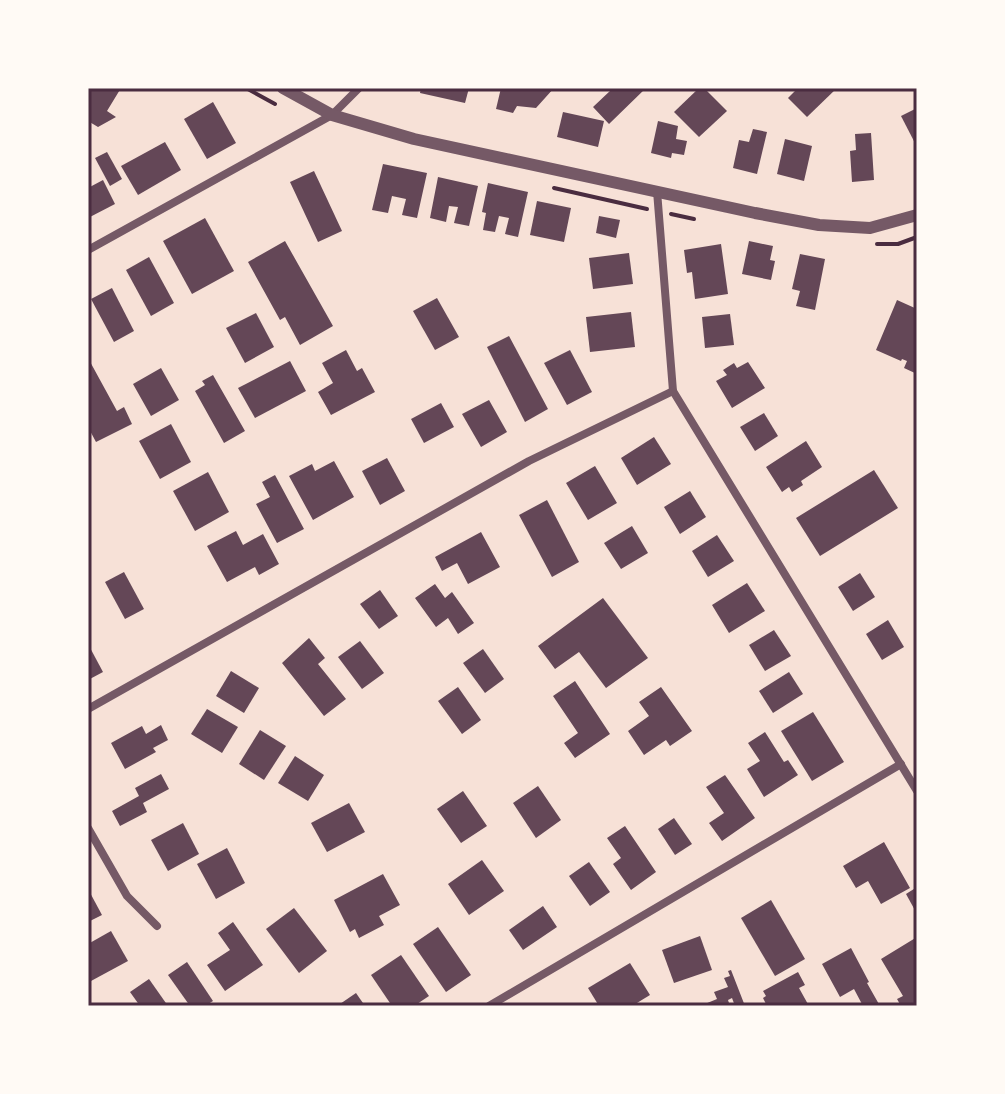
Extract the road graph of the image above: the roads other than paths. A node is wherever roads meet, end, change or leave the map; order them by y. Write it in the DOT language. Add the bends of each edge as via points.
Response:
graph roads {
  1 [pos="283,88"];
  2 [pos="359,88"];
  3 [pos="332,115"];
  4 [pos="657,191"];
  5 [pos="917,215"];
  6 [pos="88,250"];
  7 [pos="673,391"];
  8 [pos="88,709"];
  9 [pos="901,764"];
  10 [pos="917,791"];
  11 [pos="88,828"];
  12 [pos="157,926"];
  13 [pos="489,1006"];
  1 -- 3 [label="street"];
  2 -- 3 [label="street"];
  3 -- 4 [label="street" via="414,139"];
  3 -- 6 [label="street"];
  4 -- 5 [label="street" via="819,225 870,228"];
  4 -- 7 [label="street"];
  7 -- 8 [label="street" via="529,461"];
  7 -- 9 [label="street"];
  9 -- 10 [label="street"];
  9 -- 13 [label="street"];
  11 -- 12 [label="street" via="127,896"];
}
